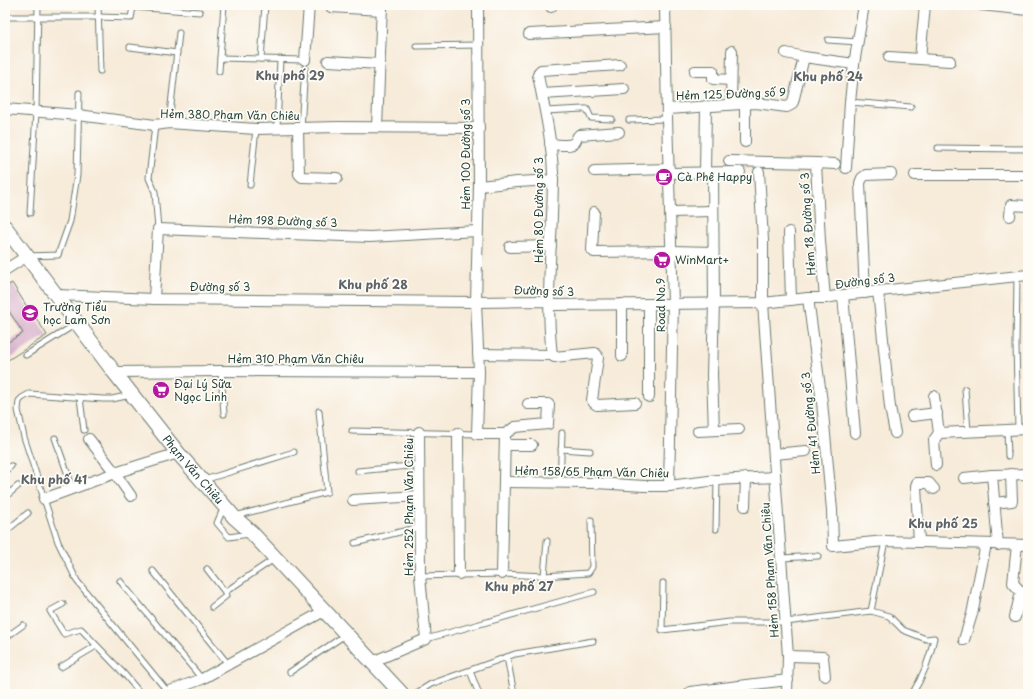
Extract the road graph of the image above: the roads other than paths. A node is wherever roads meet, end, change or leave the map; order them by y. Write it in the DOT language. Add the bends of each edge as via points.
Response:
graph roads {
  1 [pos="38,5"];
  2 [pos="98,5"];
  3 [pos="224,5"];
  4 [pos="265,5"];
  5 [pos="308,5"];
  6 [pos="478,5"];
  7 [pos="665,5"];
  8 [pos="864,5"];
  9 [pos="925,5"];
  10 [pos="982,5"];
  11 [pos="331,7"];
  12 [pos="382,7"];
  13 [pos="1028,10"];
  14 [pos="200,12"];
  15 [pos="5,17"];
  16 [pos="37,17"];
  17 [pos="98,17"];
  18 [pos="666,27"];
  19 [pos="179,33"];
  20 [pos="529,34"];
  21 [pos="828,40"];
  22 [pos="858,42"];
  23 [pos="479,45"];
  24 [pos="416,46"];
  25 [pos="130,47"];
  26 [pos="732,51"];
  27 [pos="177,53"];
  28 [pos="786,53"];
  29 [pos="804,56"];
  30 [pos="890,57"];
  31 [pos="220,58"];
  32 [pos="261,58"];
  33 [pos="280,59"];
  34 [pos="920,59"];
  35 [pos="328,60"];
  36 [pos="950,61"];
  37 [pos="305,64"];
  38 [pos="380,64"];
  39 [pos="854,64"];
  40 [pos="620,65"];
  41 [pos="100,71"];
  42 [pos="219,71"];
  43 [pos="695,71"];
  44 [pos="732,80"];
  45 [pos="624,89"];
  46 [pos="79,93"];
  47 [pos="542,94"];
  48 [pos="850,102"];
  49 [pos="731,104"];
  50 [pos="744,104"];
  51 [pos="706,106"];
  52 [pos="911,107"];
  53 [pos="5,109"];
  54 [pos="545,111"];
  55 [pos="36,112"];
  56 [pos="667,114"];
  57 [pos="78,115"];
  58 [pos="612,119"];
  59 [pos="629,120"];
  60 [pos="169,123"];
  61 [pos="155,125"];
  62 [pos="377,127"];
  63 [pos="300,128"];
  64 [pos="479,128"];
  65 [pos="256,129"];
  66 [pos="276,129"];
  67 [pos="619,132"];
  68 [pos="745,142"];
  69 [pos="550,144"];
  70 [pos="938,148"];
  71 [pos="1028,149"];
  72 [pos="729,161"];
  73 [pos="816,163"];
  74 [pos="835,164"];
  75 [pos="846,168"];
  76 [pos="594,171"];
  77 [pos="669,171"];
  78 [pos="740,172"];
  79 [pos="759,172"];
  80 [pos="709,173"];
  81 [pos="891,174"];
  82 [pos="915,175"];
  83 [pos="1028,175"];
  84 [pos="337,178"];
  85 [pos="552,180"];
  86 [pos="250,186"];
  87 [pos="479,186"];
  88 [pos="1028,206"];
  89 [pos="712,211"];
  90 [pos="594,212"];
  91 [pos="671,212"];
  92 [pos="30,213"];
  93 [pos="1010,216"];
  94 [pos="5,226"];
  95 [pos="158,229"];
  96 [pos="477,231"];
  97 [pos="789,232"];
  98 [pos="551,246"];
  99 [pos="510,247"];
  100 [pos="672,251"];
  101 [pos="713,252"];
  102 [pos="27,256"];
  103 [pos="5,270"];
  104 [pos="1028,275"];
  105 [pos="1017,276"];
  106 [pos="878,291"];
  107 [pos="865,292"];
  108 [pos="842,295"];
  109 [pos="57,296"];
  110 [pos="808,298"];
  111 [pos="825,298"];
  112 [pos="154,299"];
  113 [pos="791,300"];
  114 [pos="476,302"];
  115 [pos="673,303"];
  116 [pos="714,303"];
  117 [pos="763,303"];
  118 [pos="550,304"];
  119 [pos="622,304"];
  120 [pos="649,304"];
  121 [pos="77,323"];
  122 [pos="478,354"];
  123 [pos="26,355"];
  124 [pos="552,356"];
  125 [pos="622,356"];
  126 [pos="221,371"];
  127 [pos="114,372"];
  128 [pos="479,372"];
  129 [pos="965,389"];
  130 [pos="133,394"];
  131 [pos="934,396"];
  132 [pos="649,397"];
  133 [pos="80,398"];
  134 [pos="635,403"];
  135 [pos="528,404"];
  136 [pos="319,411"];
  137 [pos="937,413"];
  138 [pos="224,414"];
  139 [pos="912,416"];
  140 [pos="739,429"];
  141 [pos="1023,429"];
  142 [pos="84,430"];
  143 [pos="714,430"];
  144 [pos="1007,430"];
  145 [pos="352,431"];
  146 [pos="698,431"];
  147 [pos="420,432"];
  148 [pos="968,432"];
  149 [pos="458,433"];
  150 [pos="562,433"];
  151 [pos="855,433"];
  152 [pos="894,433"];
  153 [pos="477,434"];
  154 [pos="504,434"];
  155 [pos="939,434"];
  156 [pos="56,438"];
  157 [pos="90,439"];
  158 [pos="504,445"];
  159 [pos="532,445"];
  160 [pos="561,449"];
  161 [pos="773,449"];
  162 [pos="590,451"];
  163 [pos="806,451"];
  164 [pos="294,452"];
  165 [pos="178,453"];
  166 [pos="1008,456"];
  167 [pos="419,465"];
  168 [pos="936,465"];
  169 [pos="11,466"];
  170 [pos="5,471"];
  171 [pos="358,471"];
  172 [pos="115,473"];
  173 [pos="1011,474"];
  174 [pos="1028,474"];
  175 [pos="992,476"];
  176 [pos="775,477"];
  177 [pos="746,478"];
  178 [pos="964,478"];
  179 [pos="203,480"];
  180 [pos="717,480"];
  181 [pos="504,482"];
  182 [pos="560,483"];
  183 [pos="18,486"];
  184 [pos="669,486"];
  185 [pos="73,489"];
  186 [pos="934,489"];
  187 [pos="130,496"];
  188 [pos="420,496"];
  189 [pos="5,497"];
  190 [pos="44,499"];
  191 [pos="353,500"];
  192 [pos="994,503"];
  193 [pos="225,505"];
  194 [pos="745,506"];
  195 [pos="28,513"];
  196 [pos="234,517"];
  197 [pos="591,520"];
  198 [pos="420,527"];
  199 [pos="716,529"];
  200 [pos="5,532"];
  201 [pos="252,533"];
  202 [pos="547,541"];
  203 [pos="885,541"];
  204 [pos="919,542"];
  205 [pos="355,544"];
  206 [pos="986,544"];
  207 [pos="998,545"];
  208 [pos="1017,545"];
  209 [pos="1028,545"];
  210 [pos="818,556"];
  211 [pos="274,558"];
  212 [pos="781,558"];
  213 [pos="207,569"];
  214 [pos="153,571"];
  215 [pos="459,574"];
  216 [pos="502,574"];
  217 [pos="420,576"];
  218 [pos="544,576"];
  219 [pos="120,581"];
  220 [pos="664,583"];
  221 [pos="225,592"];
  222 [pos="594,592"];
  223 [pos="63,604"];
  224 [pos="212,607"];
  225 [pos="324,611"];
  226 [pos="871,612"];
  227 [pos="1015,617"];
  228 [pos="786,622"];
  229 [pos="23,625"];
  230 [pos="346,634"];
  231 [pos="5,638"];
  232 [pos="426,639"];
  233 [pos="964,640"];
  234 [pos="593,641"];
  235 [pos="96,646"];
  236 [pos="788,656"];
  237 [pos="507,657"];
  238 [pos="372,662"];
  239 [pos="228,664"];
  240 [pos="61,667"];
  241 [pos="470,671"];
  242 [pos="290,672"];
  243 [pos="825,676"];
  244 [pos="202,679"];
  245 [pos="788,680"];
  246 [pos="690,692"];
  247 [pos="165,693"];
  248 [pos="141,694"];
  249 [pos="402,694"];
  250 [pos="415,694"];
  251 [pos="479,694"];
  252 [pos="514,694"];
  253 [pos="787,694"];
  254 [pos="912,694"];
  1 -- 16 [label="lane"];
  2 -- 17 [label="lane"];
  3 -- 31 [label="lane"];
  4 -- 32 [label="lane"];
  5 -- 37 [label="street"];
  6 -- 23 [label="street, Hẻm 100 Đường số 3"];
  7 -- 18 [label="street, Road No.9"];
  8 -- 22 [label="street"];
  9 -- 34 [label="street"];
  10 -- 13 [label="street"];
  11 -- 12 [label="street"];
  12 -- 38 [label="street"];
  14 -- 17 [label="lane" via="133,7 131,18"];
  15 -- 16 [label="lane"];
  16 -- 17 [label="lane"];
  16 -- 55 [label="lane"];
  17 -- 41 [label="lane"];
  18 -- 20 [label="street"];
  18 -- 56 [label="street, Road No.9"];
  19 -- 27 [label="lane"];
  21 -- 22 [label="lane"];
  22 -- 39 [label="street"];
  23 -- 24 [label="lane"];
  23 -- 64 [label="street, Hẻm 100 Đường số 3"];
  25 -- 27 [label="lane"];
  26 -- 44 [label="street"];
  27 -- 60 [label="lane"];
  28 -- 29 [label="street"];
  29 -- 39 [label="street"];
  29 -- 50 [label="street, Hẻm 125 Đường số 9" via="791,105 787,107"];
  30 -- 34 [label="street"];
  31 -- 32 [label="lane"];
  31 -- 42 [label="lane"];
  32 -- 33 [label="lane"];
  33 -- 37 [label="lane"];
  33 -- 66 [label="lane"];
  34 -- 36 [label="street"];
  35 -- 38 [label="street"];
  37 -- 63 [label="lane"];
  38 -- 62 [label="street"];
  39 -- 48 [label="street"];
  40 -- 47 [label="street, Hẻm 80 Đường số 3" via="541,70 538,75"];
  43 -- 44 [label="street" via="713,71 713,79"];
  44 -- 49 [label="street"];
  45 -- 47 [label="street"];
  46 -- 57 [label="lane"];
  47 -- 54 [label="street, Hẻm 80 Đường số 3"];
  48 -- 52 [label="lane"];
  48 -- 75 [label="street"];
  49 -- 50 [label="street, Hẻm 125 Đường số 9"];
  49 -- 51 [label="street, Hẻm 125 Đường số 9"];
  50 -- 68 [label="street"];
  51 -- 56 [label="street, Hẻm 125 Đường số 9"];
  51 -- 80 [label="street"];
  53 -- 55 [label="street, Hẻm 380 Phạm Văn Chiêu"];
  54 -- 58 [label="lane" via="583,108 587,109 591,118"];
  54 -- 69 [label="street, Hẻm 80 Đường số 3"];
  55 -- 57 [label="street, Hẻm 380 Phạm Văn Chiêu"];
  55 -- 92 [label="lane"];
  56 -- 59 [label="lane"];
  56 -- 77 [label="street, Road No.9"];
  57 -- 61 [label="street, Hẻm 380 Phạm Văn Chiêu"];
  57 -- 102 [label="lane" via="77,175 70,221 58,255"];
  60 -- 61 [label="street, Hẻm 380 Phạm Văn Chiêu"];
  60 -- 65 [label="street, Hẻm 380 Phạm Văn Chiêu"];
  61 -- 95 [label="lane" via="149,178 155,192"];
  62 -- 63 [label="street, Hẻm 380 Phạm Văn Chiêu"];
  62 -- 64 [label="street, Hẻm 380 Phạm Văn Chiêu"];
  63 -- 66 [label="street, Hẻm 380 Phạm Văn Chiêu"];
  63 -- 84 [label="street" via="299,174"];
  64 -- 87 [label="street, Hẻm 100 Đường số 3"];
  65 -- 66 [label="street, Hẻm 380 Phạm Văn Chiêu"];
  65 -- 86 [label="lane"];
  67 -- 69 [label="street" via="579,135 573,144"];
  69 -- 85 [label="street, Hẻm 80 Đường số 3"];
  70 -- 71 [label="lane"];
  72 -- 73 [label="street, Hẻm 18 Đường số 3"];
  73 -- 74 [label="street"];
  73 -- 111 [label="street, Hẻm 18 Đường số 3"];
  76 -- 77 [label="street"];
  77 -- 80 [label="street"];
  77 -- 91 [label="street, Road No.9"];
  78 -- 80 [label="street"];
  79 -- 117 [label="street, Hẻm 158 Phạm Văn Chiêu" via="764,240"];
  80 -- 89 [label="street"];
  81 -- 107 [label="street" via="866,175 860,183"];
  82 -- 83 [label="street"];
  85 -- 87 [label="street"];
  85 -- 98 [label="street, Hẻm 80 Đường số 3"];
  87 -- 96 [label="street, Hẻm 100 Đường số 3"];
  88 -- 93 [label="street" via="1011,205"];
  89 -- 91 [label="street"];
  89 -- 101 [label="street"];
  90 -- 100 [label="street" via="594,252"];
  91 -- 100 [label="street, Road No.9"];
  94 -- 102 [label="main road, Phạm Văn Chiêu"];
  95 -- 96 [label="street, Hẻm 198 Đường số 3" via="370,237"];
  95 -- 112 [label="street"];
  96 -- 114 [label="street, Hẻm 100 Đường số 3"];
  97 -- 113 [label="street"];
  98 -- 99 [label="street"];
  98 -- 118 [label="street, Hẻm 80 Đường số 3"];
  100 -- 101 [label="street"];
  100 -- 115 [label="street, Road No.9"];
  101 -- 116 [label="street"];
  102 -- 103 [label="street"];
  102 -- 109 [label="main road, Phạm Văn Chiêu"];
  104 -- 105 [label="street, Đường số 3"];
  105 -- 106 [label="street, Đường số 3"];
  105 -- 141 [label="lane" via="1016,345"];
  106 -- 107 [label="street, Đường số 3"];
  106 -- 152 [label="street"];
  107 -- 108 [label="street, Đường số 3"];
  108 -- 111 [label="street, Đường số 3"];
  108 -- 151 [label="street"];
  109 -- 112 [label="street, Đường số 3"];
  109 -- 121 [label="main road, Phạm Văn Chiêu"];
  110 -- 111 [label="street, Đường số 3"];
  110 -- 113 [label="street, Đường số 3"];
  110 -- 203 [label="street, Hẻm 41 Đường số 3" via="822,402 833,546"];
  112 -- 114 [label="street, Đường số 3"];
  113 -- 117 [label="street, Đường số 3"];
  114 -- 118 [label="street, Đường số 3" via="544,301"];
  114 -- 122 [label="street"];
  115 -- 116 [label="street, Đường số 3"];
  115 -- 120 [label="street, Đường số 3"];
  115 -- 184 [label="street, Road No.9"];
  116 -- 117 [label="street, Đường số 3"];
  116 -- 143 [label="street"];
  117 -- 161 [label="street, Hẻm 158 Phạm Văn Chiêu"];
  118 -- 119 [label="street, Đường số 3"];
  118 -- 124 [label="street, Hẻm 80 Đường số 3"];
  119 -- 120 [label="street, Đường số 3"];
  119 -- 125 [label="street"];
  120 -- 132 [label="street"];
  121 -- 123 [label="lane"];
  121 -- 127 [label="main road, Phạm Văn Chiêu"];
  122 -- 124 [label="street"];
  122 -- 128 [label="street"];
  124 -- 134 [label="street" via="595,353 598,358 592,400 594,403"];
  126 -- 127 [label="street, Hẻm 310 Phạm Văn Chiêu"];
  126 -- 128 [label="street, Hẻm 310 Phạm Văn Chiêu"];
  126 -- 138 [label="lane"];
  127 -- 130 [label="main road, Phạm Văn Chiêu"];
  128 -- 153 [label="street"];
  129 -- 148 [label="lane"];
  130 -- 133 [label="lane" via="112,399"];
  130 -- 165 [label="main road, Phạm Văn Chiêu"];
  131 -- 137 [label="street"];
  133 -- 142 [label="lane"];
  133 -- 190 [label="lane" via="29,394 18,404 24,437"];
  135 -- 154 [label="street" via="550,406 548,424 515,427"];
  136 -- 196 [label="lane" via="327,492"];
  137 -- 139 [label="street"];
  137 -- 155 [label="street"];
  140 -- 143 [label="street"];
  141 -- 144 [label="street"];
  143 -- 146 [label="street"];
  144 -- 148 [label="street"];
  144 -- 166 [label="lane"];
  145 -- 147 [label="lane"];
  147 -- 149 [label="lane, Hẻm 252 Phạm Văn Chiêu"];
  147 -- 167 [label="street, Hẻm 252 Phạm Văn Chiêu"];
  148 -- 155 [label="street"];
  149 -- 153 [label="lane, Hẻm 252 Phạm Văn Chiêu"];
  149 -- 215 [label="street"];
  150 -- 160 [label="lane"];
  153 -- 154 [label="street"];
  154 -- 158 [label="street"];
  155 -- 168 [label="street" via="934,440"];
  156 -- 185 [label="lane"];
  157 -- 172 [label="street"];
  158 -- 159 [label="street"];
  158 -- 181 [label="street"];
  160 -- 162 [label="lane"];
  160 -- 182 [label="lane"];
  161 -- 163 [label="street"];
  161 -- 176 [label="street, Hẻm 158 Phạm Văn Chiêu"];
  164 -- 179 [label="lane"];
  165 -- 172 [label="street"];
  165 -- 179 [label="main road, Phạm Văn Chiêu"];
  167 -- 171 [label="lane"];
  167 -- 188 [label="street, Hẻm 252 Phạm Văn Chiêu"];
  169 -- 170 [label="lane"];
  172 -- 185 [label="street"];
  172 -- 187 [label="street"];
  173 -- 174 [label="street"];
  173 -- 175 [label="street"];
  173 -- 192 [label="street" via="1012,501"];
  175 -- 178 [label="street"];
  175 -- 192 [label="street"];
  176 -- 177 [label="street, Hẻm 158/65 Phạm Văn Chiêu"];
  176 -- 212 [label="street, Hẻm 158 Phạm Văn Chiêu"];
  177 -- 180 [label="street, Hẻm 158/65 Phạm Văn Chiêu"];
  177 -- 194 [label="street"];
  179 -- 193 [label="main road, Phạm Văn Chiêu"];
  180 -- 184 [label="street, Hẻm 158/65 Phạm Văn Chiêu"];
  180 -- 199 [label="lane"];
  181 -- 182 [label="street, Hẻm 158/65 Phạm Văn Chiêu"];
  181 -- 216 [label="street"];
  182 -- 184 [label="street, Hẻm 158/65 Phạm Văn Chiêu"];
  183 -- 189 [label="lane"];
  185 -- 190 [label="street"];
  186 -- 204 [label="street" via="929,483 917,483 916,486"];
  188 -- 191 [label="street"];
  188 -- 198 [label="street, Hẻm 252 Phạm Văn Chiêu"];
  190 -- 247 [label="lane" via="58,542 77,581"];
  192 -- 207 [label="street"];
  193 -- 196 [label="main road, Phạm Văn Chiêu"];
  193 -- 201 [label="lane" via="218,523 230,538"];
  195 -- 200 [label="lane"];
  196 -- 201 [label="main road, Phạm Văn Chiêu"];
  197 -- 218 [label="lane" via="592,567 588,573"];
  198 -- 205 [label="lane"];
  198 -- 217 [label="street, Hẻm 252 Phạm Văn Chiêu"];
  201 -- 211 [label="main road, Phạm Văn Chiêu"];
  202 -- 218 [label="lane"];
  203 -- 204 [label="street"];
  203 -- 226 [label="lane"];
  204 -- 206 [label="street"];
  206 -- 207 [label="street"];
  206 -- 233 [label="street"];
  207 -- 208 [label="street"];
  208 -- 209 [label="street"];
  208 -- 227 [label="street" via="1013,583 1021,592"];
  210 -- 212 [label="lane"];
  211 -- 221 [label="lane"];
  211 -- 225 [label="main road, Phạm Văn Chiêu"];
  212 -- 228 [label="street, Hẻm 158 Phạm Văn Chiêu"];
  213 -- 221 [label="lane"];
  214 -- 239 [label="lane"];
  215 -- 216 [label="lane"];
  215 -- 217 [label="lane"];
  216 -- 218 [label="lane"];
  217 -- 232 [label="street, Hẻm 252 Phạm Văn Chiêu"];
  219 -- 244 [label="lane"];
  220 -- 228 [label="lane" via="662,630 730,622"];
  221 -- 224 [label="lane" via="226,596"];
  222 -- 232 [label="lane"];
  223 -- 235 [label="lane" via="50,611 64,634 81,629"];
  225 -- 230 [label="main road, Phạm Văn Chiêu"];
  225 -- 239 [label="street"];
  226 -- 228 [label="lane"];
  226 -- 254 [label="lane" via="889,616 903,630 926,639 934,638 930,657"];
  228 -- 236 [label="street, Hẻm 158 Phạm Văn Chiêu"];
  229 -- 231 [label="lane"];
  230 -- 238 [label="main road, Phạm Văn Chiêu"];
  230 -- 242 [label="lane"];
  232 -- 238 [label="street"];
  234 -- 237 [label="lane"];
  235 -- 240 [label="lane"];
  235 -- 248 [label="lane"];
  236 -- 243 [label="street" via="823,656"];
  236 -- 245 [label="street, Hẻm 158 Phạm Văn Chiêu"];
  237 -- 241 [label="lane"];
  237 -- 252 [label="lane"];
  238 -- 249 [label="main road, Phạm Văn Chiêu"];
  239 -- 244 [label="street"];
  241 -- 250 [label="lane" via="431,684"];
  241 -- 251 [label="lane"];
  244 -- 247 [label="street"];
  245 -- 246 [label="street"];
  245 -- 253 [label="street, Hẻm 158 Phạm Văn Chiêu"];
}
